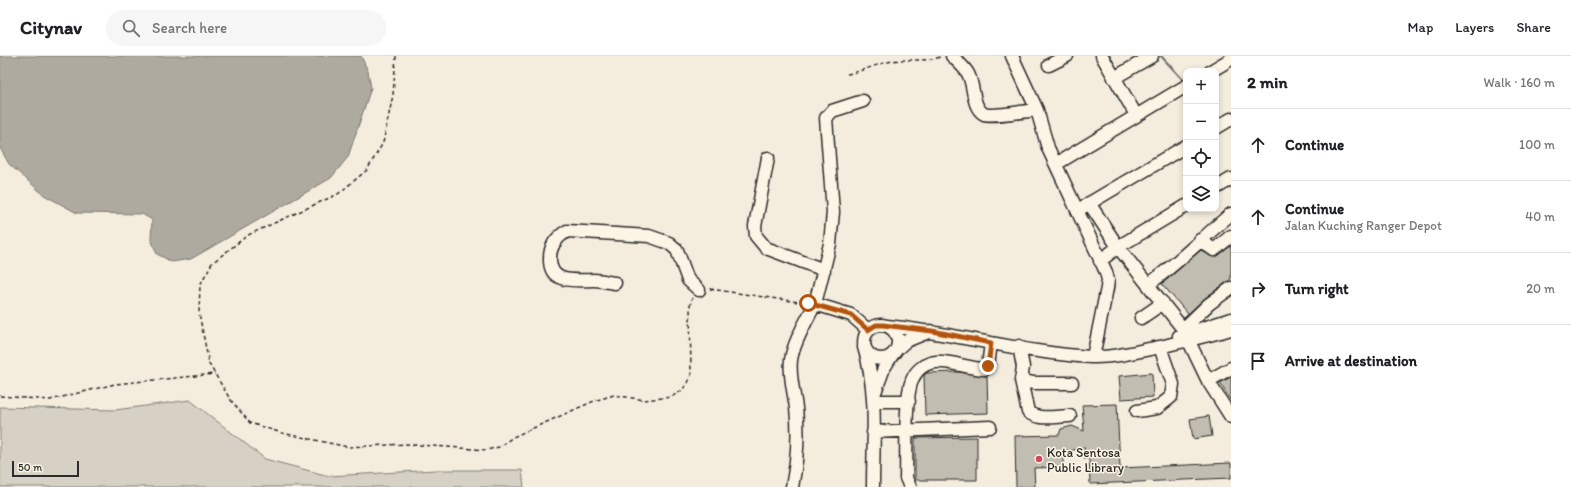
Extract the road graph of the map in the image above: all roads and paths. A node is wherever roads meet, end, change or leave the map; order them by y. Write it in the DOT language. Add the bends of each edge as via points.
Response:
graph roads {
  1 [pos="396,56"];
  2 [pos="942,56"];
  3 [pos="952,56"];
  4 [pos="1012,56"];
  5 [pos="1066,56"];
  6 [pos="1102,56"];
  7 [pos="1152,56"];
  8 [pos="1231,59"];
  9 [pos="1049,66"];
  10 [pos="1216,68"];
  11 [pos="847,74"];
  12 [pos="1114,78"];
  13 [pos="1183,88"];
  14 [pos="863,101"];
  15 [pos="1037,110"];
  16 [pos="1136,115"];
  17 [pos="1231,120"];
  18 [pos="1219,126"];
  19 [pos="1183,148"];
  20 [pos="768,158"];
  21 [pos="1056,164"];
  22 [pos="1231,179"];
  23 [pos="1219,186"];
  24 [pos="1089,203"];
  25 [pos="1183,208"];
  26 [pos="1078,210"];
  27 [pos="1231,214"];
  28 [pos="1231,236"];
  29 [pos="1200,240"];
  30 [pos="1118,247"];
  31 [pos="1100,261"];
  32 [pos="824,270"];
  33 [pos="616,282"];
  34 [pos="1149,284"];
  35 [pos="1231,288"];
  36 [pos="699,290"];
  37 [pos="1163,303"];
  38 [pos="815,304"];
  39 [pos="1142,318"];
  40 [pos="1231,319"];
  41 [pos="887,326"];
  42 [pos="1231,329"];
  43 [pos="868,330"];
  44 [pos="932,331"];
  45 [pos="1185,334"];
  46 [pos="991,343"];
  47 [pos="1019,346"];
  48 [pos="1160,346"];
  49 [pos="864,347"];
  50 [pos="894,352"];
  51 [pos="1093,357"];
  52 [pos="1231,368"];
  53 [pos="215,374"];
  54 [pos="1021,380"];
  55 [pos="1208,381"];
  56 [pos="1072,383"];
  57 [pos="0,396"];
  58 [pos="873,398"];
  59 [pos="909,401"];
  60 [pos="1137,411"];
  61 [pos="1070,416"];
  62 [pos="1231,416"];
  63 [pos="990,427"];
  64 [pos="908,429"];
  65 [pos="873,432"];
  66 [pos="792,487"];
  67 [pos="873,487"];
  68 [pos="910,487"];
  1 -- 53 [label="path" via="393,95 383,143 366,170 338,194 248,235 212,263 200,285 199,313 210,364"];
  2 -- 11 [label="path" via="935,59 893,61"];
  3 -- 15 [label="street" via="967,71 978,107 984,114"];
  4 -- 15 [label="street"];
  5 -- 9 [label="street"];
  6 -- 12 [label="street"];
  7 -- 12 [label="street"];
  8 -- 10 [label="street"];
  12 -- 16 [label="street"];
  13 -- 16 [label="street"];
  14 -- 32 [label="street" via="832,111 826,118 833,212"];
  15 -- 21 [label="street" via="1048,148"];
  16 -- 21 [label="street"];
  17 -- 18 [label="street"];
  19 -- 24 [label="street"];
  20 -- 32 [label="street" via="755,226 756,236 766,248"];
  21 -- 26 [label="street"];
  22 -- 23 [label="street"];
  24 -- 26 [label="street"];
  24 -- 30 [label="street"];
  25 -- 30 [label="street"];
  26 -- 31 [label="street"];
  27 -- 29 [label="street"];
  28 -- 29 [label="street" via="1214,250"];
  29 -- 34 [label="street"];
  30 -- 31 [label="street"];
  30 -- 34 [label="street"];
  31 -- 51 [label="street" via="1108,280"];
  32 -- 38 [label="street"];
  33 -- 36 [label="street" via="568,281 554,273 550,251 559,236 567,231 649,236 669,243 677,250 688,280"];
  34 -- 37 [label="street"];
  35 -- 45 [label="street" via="1209,304"];
  36 -- 38 [label="path" via="707,288"];
  36 -- 53 [label="path" via="693,295 690,306 691,375 681,391 671,397 645,400 614,395 594,401 513,437 499,447 487,450 406,444 348,448 282,433 250,422 230,399"];
  37 -- 39 [label="street"];
  37 -- 45 [label="street"];
  38 -- 43 [label="street" via="851,315"];
  38 -- 66 [label="street" via="791,359 797,410 796,462"];
  40 -- 45 [label="street"];
  41 -- 43 [label="street" via="876,325"];
  41 -- 44 [label="street"];
  41 -- 50 [label="street" via="898,338"];
  42 -- 45 [label="street"];
  43 -- 49 [label="street" via="864,336"];
  44 -- 46 [label="street"];
  44 -- 50 [label="street" via="906,341"];
  45 -- 48 [label="street"];
  45 -- 55 [label="street"];
  46 -- 47 [label="street"];
  46 -- 59 [label="street" via="988,366 984,369 936,362 921,368 912,380"];
  47 -- 51 [label="street"];
  47 -- 54 [label="street" via="1023,367"];
  48 -- 51 [label="street" via="1137,352"];
  48 -- 60 [label="street" via="1173,384 1171,397 1157,408"];
  49 -- 50 [label="street" via="870,356 878,359 885,359"];
  49 -- 58 [label="street"];
  50 -- 58 [label="street" via="884,368"];
  52 -- 55 [label="street"];
  53 -- 57 [label="path" via="115,384 50,400"];
  54 -- 56 [label="street" via="1033,383"];
  54 -- 61 [label="street" via="1028,412 1032,415"];
  55 -- 62 [label="street"];
  58 -- 59 [label="street"];
  58 -- 65 [label="street"];
  59 -- 64 [label="street"];
  63 -- 64 [label="street"];
  64 -- 65 [label="street"];
  64 -- 68 [label="street" via="906,478"];
  65 -- 67 [label="street"];
}
